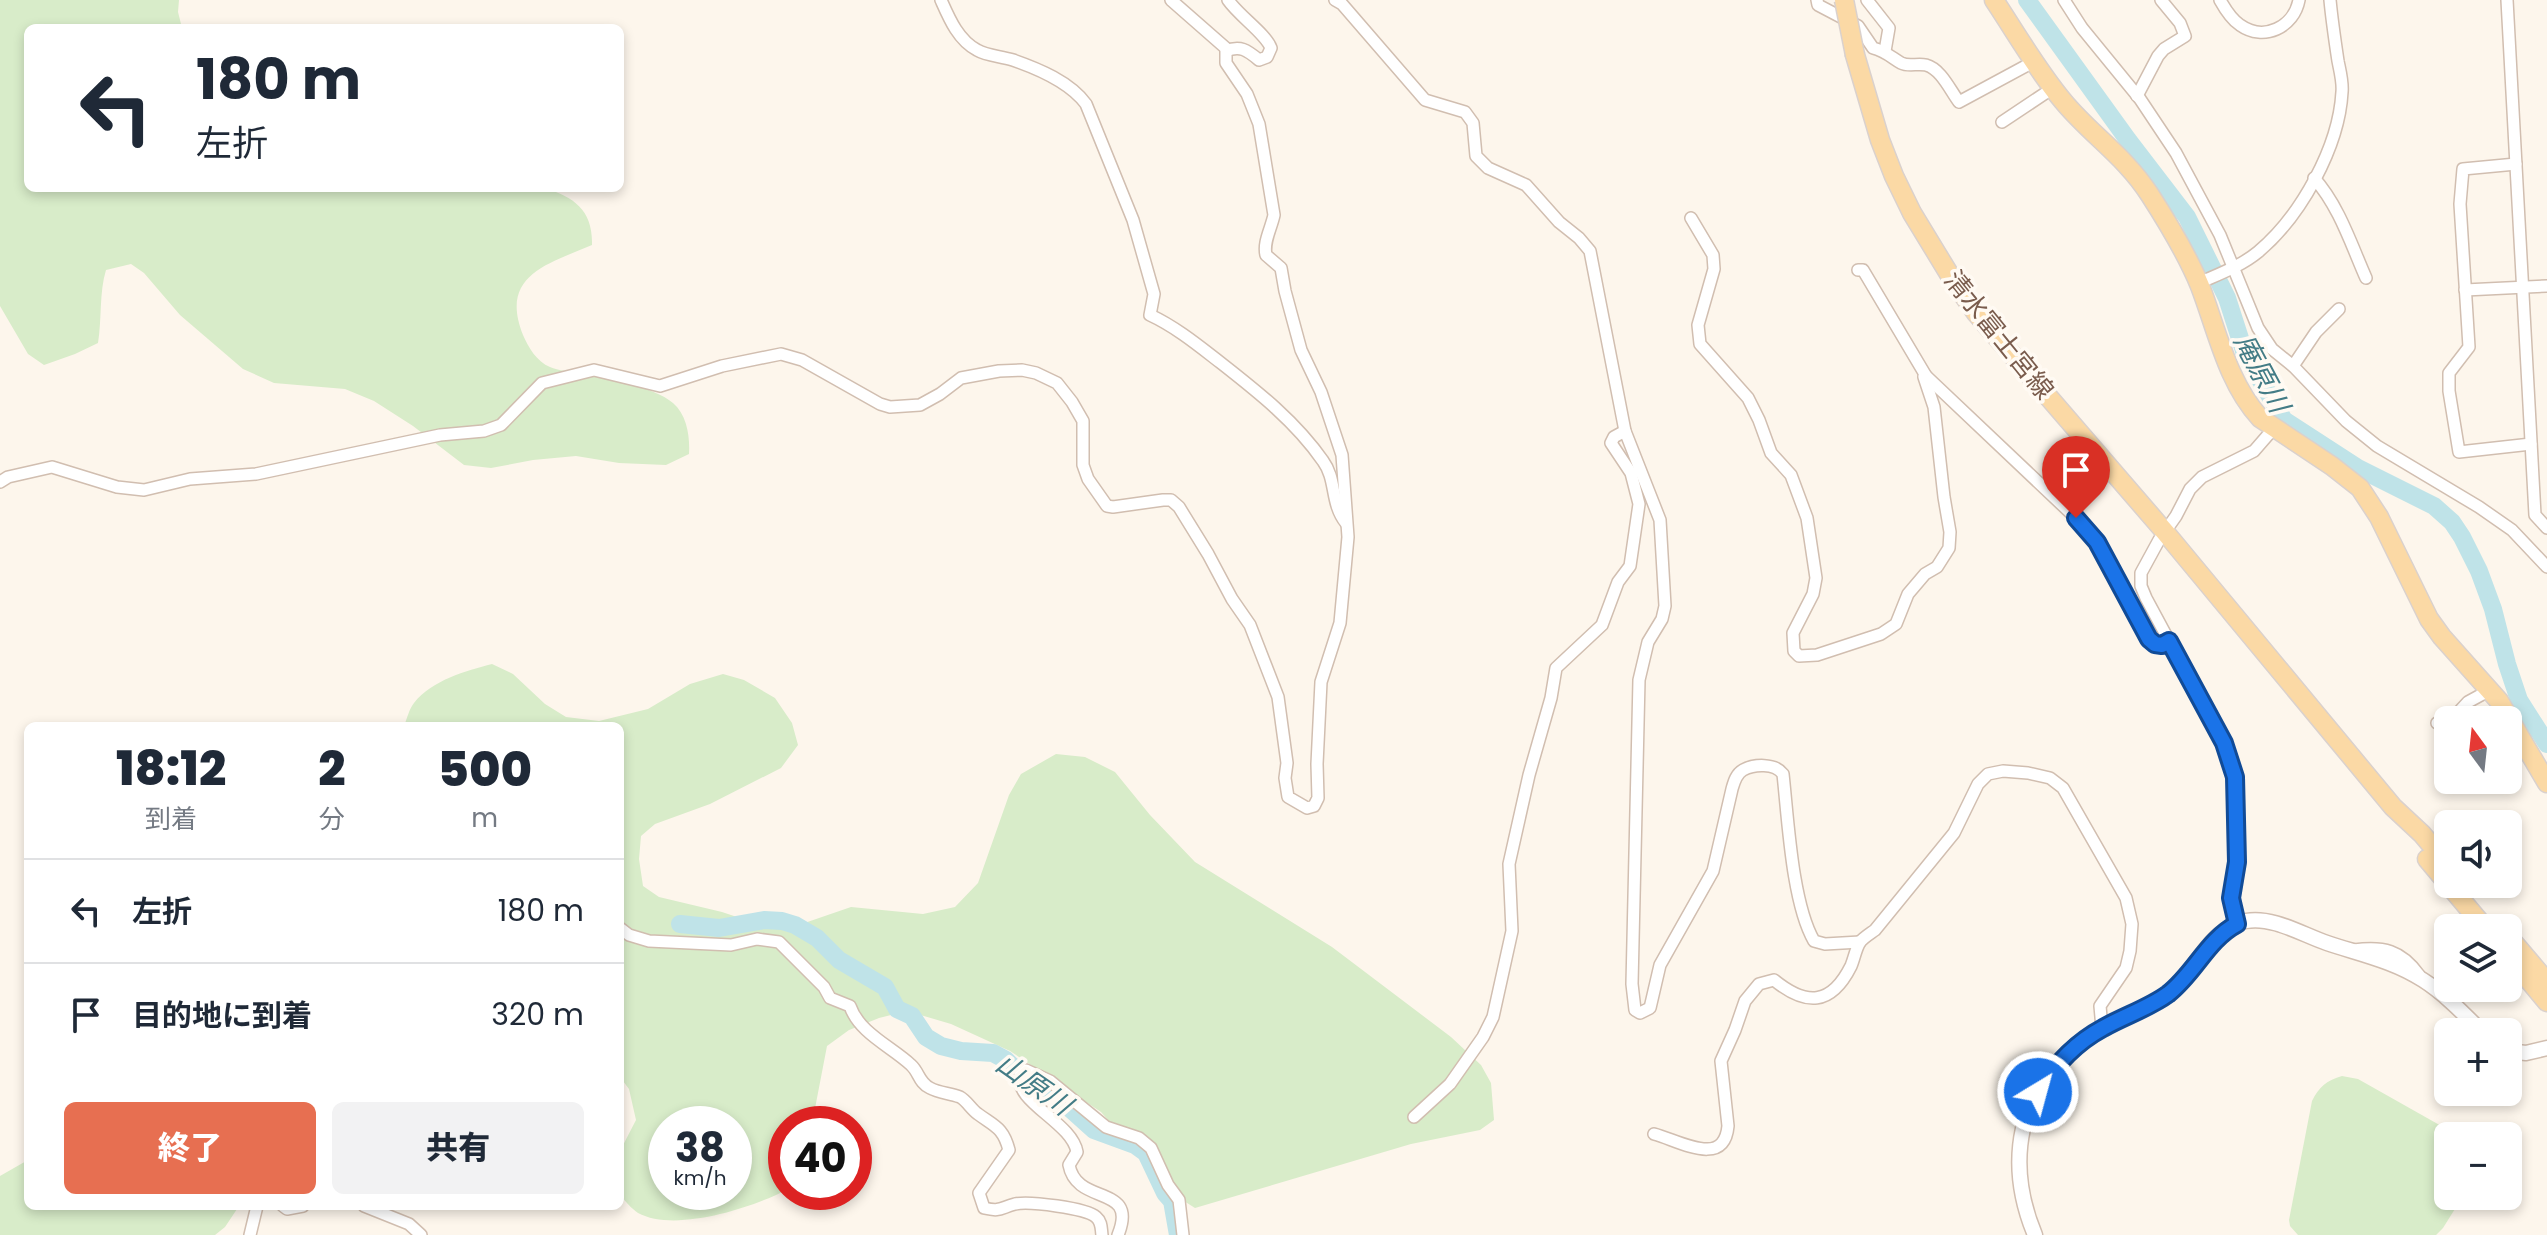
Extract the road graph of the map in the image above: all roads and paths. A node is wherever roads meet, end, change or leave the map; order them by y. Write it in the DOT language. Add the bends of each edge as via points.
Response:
graph roads {
  1 [pos="941,0"];
  2 [pos="1171,0"];
  3 [pos="1228,0"];
  4 [pos="1335,0"];
  5 [pos="1817,0"];
  6 [pos="1844,0"];
  7 [pos="1867,0"];
  8 [pos="1994,0"];
  9 [pos="2064,0"];
  10 [pos="2161,0"];
  11 [pos="2220,0"];
  12 [pos="2299,0"];
  13 [pos="2330,0"];
  14 [pos="2507,0"];
  15 [pos="1228,50"];
  16 [pos="1885,51"];
  17 [pos="2035,61"];
  18 [pos="2053,88"];
  19 [pos="2137,96"];
  20 [pos="2002,122"];
  21 [pos="2516,164"];
  22 [pos="2314,178"];
  23 [pos="1691,218"];
  24 [pos="2232,269"];
  25 [pos="1858,270"];
  26 [pos="2366,278"];
  27 [pos="2199,283"];
  28 [pos="2547,286"];
  29 [pos="2523,287"];
  30 [pos="2465,290"];
  31 [pos="2339,309"];
  32 [pos="2293,366"];
  33 [pos="1926,376"];
  34 [pos="2274,428"];
  35 [pos="1625,431"];
  36 [pos="2531,444"];
  37 [pos="0,482"];
  38 [pos="1347,523"];
  39 [pos="2547,528"];
  40 [pos="2165,532"];
  41 [pos="2547,567"];
  42 [pos="2169,641"];
  43 [pos="2490,690"];
  44 [pos="2464,706"];
  45 [pos="2547,783"];
  46 [pos="2393,807"];
  47 [pos="2434,848"];
  48 [pos="2476,898"];
  49 [pos="2473,914"];
  50 [pos="2489,914"];
  51 [pos="2237,924"];
  52 [pos="624,931"];
  53 [pos="1860,942"];
  54 [pos="2522,953"];
  55 [pos="2522,972"];
  56 [pos="2547,982"];
  57 [pos="2547,1002"];
  58 [pos="2467,1018"];
  59 [pos="2102,1028"];
  60 [pos="2547,1048"];
  61 [pos="2522,1053"];
  62 [pos="1414,1117"];
  63 [pos="1654,1134"];
  64 [pos="256,1210"];
  65 [pos="374,1210"];
  66 [pos="250,1235"];
  67 [pos="421,1235"];
  68 [pos="1102,1235"];
  69 [pos="1118,1235"];
  70 [pos="1183,1235"];
  71 [pos="2035,1235"];
  1 -- 38 [label="street" via="956,31 976,50 1014,60 1077,92 1133,220 1154,294 1150,315 1194,342 1290,420 1326,464 1337,511"];
  2 -- 15 [label="street"];
  3 -- 15 [label="street" via="1271,48 1259,60 1244,49"];
  4 -- 35 [label="street" via="1425,100 1465,112 1473,123 1476,156 1488,168 1526,185 1590,251"];
  5 -- 16 [label="street" via="1858,26 1873,48"];
  6 -- 40 [label="main road, 清水富士宮線, bridge" via="1880,140 1925,235 1976,313"];
  7 -- 16 [label="street" via="1889,28"];
  8 -- 17 [label="main road"];
  9 -- 19 [label="street"];
  10 -- 19 [label="street" via="2185,36 2158,56"];
  11 -- 12 [label="street" via="2236,23 2265,33 2292,19"];
  13 -- 22 [label="street" via="2343,90 2333,142"];
  14 -- 21 [label="street"];
  15 -- 38 [label="street" via="1226,63 1247,94 1264,150 1274,215 1266,255 1281,268 1301,350 1342,455"];
  16 -- 17 [label="street" via="1902,64 1931,67 1959,102"];
  17 -- 18 [label="main road"];
  18 -- 20 [label="street"];
  18 -- 27 [label="main road" via="2148,192"];
  19 -- 24 [label="street" via="2204,202"];
  21 -- 29 [label="street"];
  21 -- 30 [label="street" via="2463,169"];
  22 -- 24 [label="street" via="2277,235"];
  22 -- 26 [label="street" via="2334,206"];
  23 -- 33 [label="street" via="1713,255 1698,325 1700,344 1748,398 1771,453 1791,475 1807,518 1816,578 1793,633 1799,656 1881,634 1896,624 1908,594 1949,548"];
  24 -- 27 [label="street"];
  24 -- 32 [label="street" via="2258,328"];
  25 -- 33 [label="street" via="1863,270"];
  27 -- 34 [label="main road" via="2245,398"];
  28 -- 29 [label="street"];
  29 -- 30 [label="street"];
  29 -- 36 [label="street"];
  30 -- 36 [label="street" via="2469,347 2449,373 2459,452"];
  31 -- 32 [label="street"];
  32 -- 41 [label="street" via="2377,446 2512,530"];
  33 -- 42 [label="street" via="2076,518 2097,542 2149,639 2162,645"];
  34 -- 40 [label="street" via="2254,451 2202,477"];
  34 -- 43 [label="main road" via="2360,488 2429,619"];
  35 -- 53 [label="street" via="1660,520 1665,606 1648,642 1639,680 1635,1010 1650,1008 1660,965 1713,871 1732,789 1744,769 1771,765 1783,774 1795,872 1814,941"];
  35 -- 62 [label="street" via="1611,443 1631,473 1639,504 1630,566 1602,625 1556,668 1509,864 1512,931 1493,1017 1450,1084"];
  36 -- 39 [label="street" via="2535,515"];
  37 -- 38 [label="street" via="52,467 144,490 190,479 256,474 440,435 484,431 501,425 542,383 594,370 660,386 781,354 802,360 880,404 902,408 920,405 961,378 999,371 1036,373 1057,383 1083,421 1083,465 1107,506 1171,500 1179,507 1250,625 1278,697 1288,797 1307,808 1318,798 1321,682 1340,623"];
  40 -- 42 [label="street" via="2141,573 2141,586"];
  40 -- 46 [label="main road, 清水富士宮線"];
  42 -- 51 [label="street" via="2224,743 2235,777 2237,862 2231,898"];
  43 -- 44 [label="street"];
  43 -- 45 [label="main road"];
  46 -- 47 [label="main road, 清水富士宮線"];
  46 -- 49 [label="main road, 清水富士宮線" via="2412,841"];
  48 -- 50 [label="main road"];
  51 -- 58 [label="street" via="2262,921 2395,966 2423,980"];
  51 -- 59 [label="street" via="2215,938 2171,992"];
  52 -- 68 [label="street" via="649,941 779,942 830,998 850,1006 853,1016 883,1045 914,1067 920,1081 961,1098 993,1122 1009,1150 979,1193 984,1208 999,1212 1016,1204 1071,1207 1095,1215"];
  53 -- 59 [label="street" via="1954,833 1988,774 2050,778 2063,788 2126,898 2132,924 2126,968 2100,1006"];
  53 -- 63 [label="street" via="1833,992 1820,998 1792,995 1774,980 1759,984 1745,1001 1721,1061 1728,1113 1721,1145 1692,1148"];
  54 -- 56 [label="main road"];
  55 -- 57 [label="main road"];
  59 -- 71 [label="street" via="2066,1055 2045,1080 2025,1119 2020,1189"];
  60 -- 61 [label="street"];
  64 -- 66 [label="street"];
  65 -- 67 [label="street" via="409,1224"];
  69 -- 70 [label="street" via="1122,1211 1111,1198 1081,1187 1071,1177 1075,1143 1022,1092 1018,1080 1026,1070 1050,1081 1106,1127 1151,1148 1179,1200"];
}
